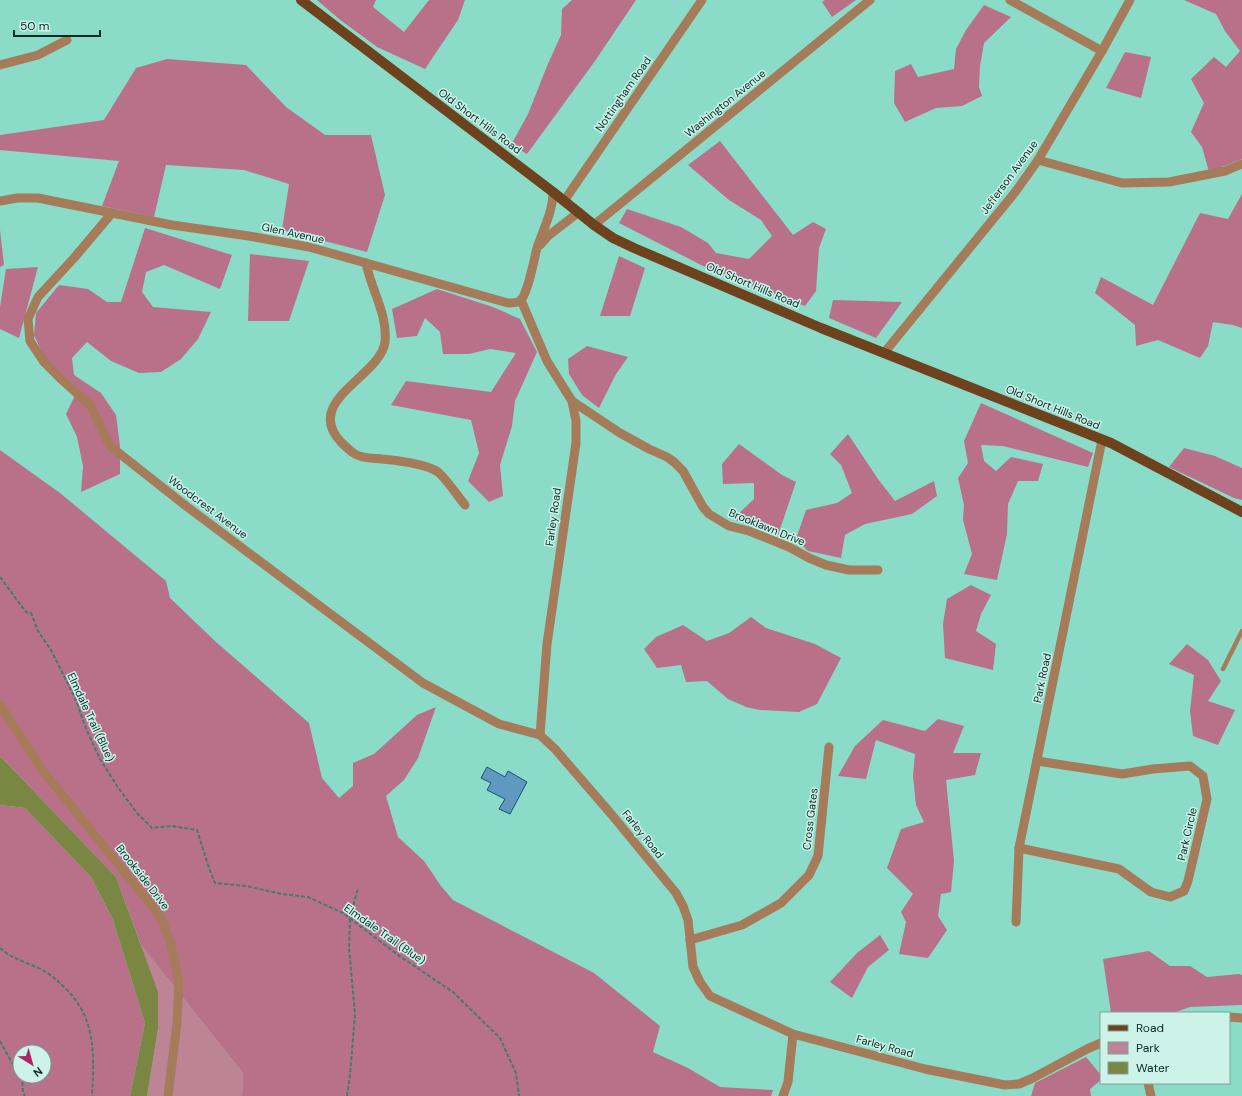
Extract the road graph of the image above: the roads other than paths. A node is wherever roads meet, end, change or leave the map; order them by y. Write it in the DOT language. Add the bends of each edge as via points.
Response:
graph roads {
  1 [pos="301,0"];
  2 [pos="702,0"];
  3 [pos="870,0"];
  4 [pos="1010,0"];
  5 [pos="1130,0"];
  6 [pos="67,40"];
  7 [pos="1102,51"];
  8 [pos="0,65"];
  9 [pos="1038,160"];
  10 [pos="1242,164"];
  11 [pos="553,192"];
  12 [pos="0,201"];
  13 [pos="564,201"];
  14 [pos="579,212"];
  15 [pos="112,213"];
  16 [pos="594,225"];
  17 [pos="538,248"];
  18 [pos="366,263"];
  19 [pos="521,300"];
  20 [pos="884,353"];
  21 [pos="572,401"];
  22 [pos="1102,440"];
  23 [pos="465,505"];
  24 [pos="1242,512"];
  25 [pos="878,570"];
  26 [pos="1242,631"];
  27 [pos="1224,669"];
  28 [pos="0,705"];
  29 [pos="540,735"];
  30 [pos="829,747"];
  31 [pos="1037,761"];
  32 [pos="1019,848"];
  33 [pos="1016,922"];
  34 [pos="690,940"];
  35 [pos="1230,1017"];
  36 [pos="1242,1018"];
  37 [pos="793,1034"];
  38 [pos="1100,1043"];
  39 [pos="1148,1084"];
  40 [pos="168,1096"];
  41 [pos="783,1096"];
  42 [pos="1151,1096"];
  1 -- 11 [label="main road, Old Short Hills Road"];
  2 -- 13 [label="street, Nottingham Road"];
  3 -- 16 [label="street, Washington Avenue"];
  4 -- 7 [label="street"];
  5 -- 7 [label="street, Jefferson Avenue"];
  6 -- 8 [label="street" via="38,55"];
  7 -- 9 [label="street, Jefferson Avenue"];
  9 -- 10 [label="street" via="1122,183 1169,182 1225,171"];
  9 -- 20 [label="street, Jefferson Avenue" via="1016,191"];
  11 -- 13 [label="main road, Old Short Hills Road"];
  11 -- 17 [label="street"];
  12 -- 15 [label="street, Glen Avenue" via="38,198"];
  13 -- 14 [label="main road, Old Short Hills Road"];
  14 -- 16 [label="main road, Old Short Hills Road"];
  14 -- 17 [label="street" via="548,236"];
  15 -- 18 [label="street, Glen Avenue" via="172,226 309,247"];
  15 -- 29 [label="street, Woodcrest Avenue" via="38,297 28,319 30,341 48,367 90,405 110,446 423,683 499,724"];
  16 -- 20 [label="main road, Old Short Hills Road" via="634,248"];
  17 -- 19 [label="street"];
  18 -- 19 [label="street, Glen Avenue" via="508,303"];
  18 -- 23 [label="street" via="382,315 385,344 379,357 334,404 331,413 334,431 348,448 362,457 402,462 437,472"];
  19 -- 21 [label="street, Farley Road" via="547,362"];
  20 -- 22 [label="main road, Old Short Hills Road"];
  21 -- 25 [label="street, Brooklawn Drive" via="620,433 667,456 683,471 708,514 729,526 785,545 826,565 849,570"];
  21 -- 29 [label="street, Farley Road" via="576,421 576,443 547,644"];
  22 -- 24 [label="main road, Old Short Hills Road"];
  22 -- 31 [label="street, Park Road"];
  26 -- 27 [label="lane"];
  28 -- 40 [label="street, Brookside Drive" via="43,771 160,916 170,941 179,982"];
  29 -- 34 [label="street, Farley Road" via="612,815 676,893 688,920"];
  30 -- 34 [label="street, Cross Gates" via="818,856 809,875 781,903 742,924"];
  31 -- 32 [label="street, Park Road"];
  31 -- 32 [label="street, Park Circle" via="1122,774 1190,766 1203,776 1207,799 1188,881 1184,891 1170,897 1151,892 1119,869"];
  32 -- 33 [label="street, Park Road"];
  34 -- 37 [label="street, Farley Road" via="692,967 710,996"];
  35 -- 36 [label="street"];
  37 -- 38 [label="street, Farley Road" via="925,1069 1005,1085 1019,1084 1033,1078"];
  37 -- 41 [label="street" via="788,1082"];
  39 -- 42 [label="street"];
}
